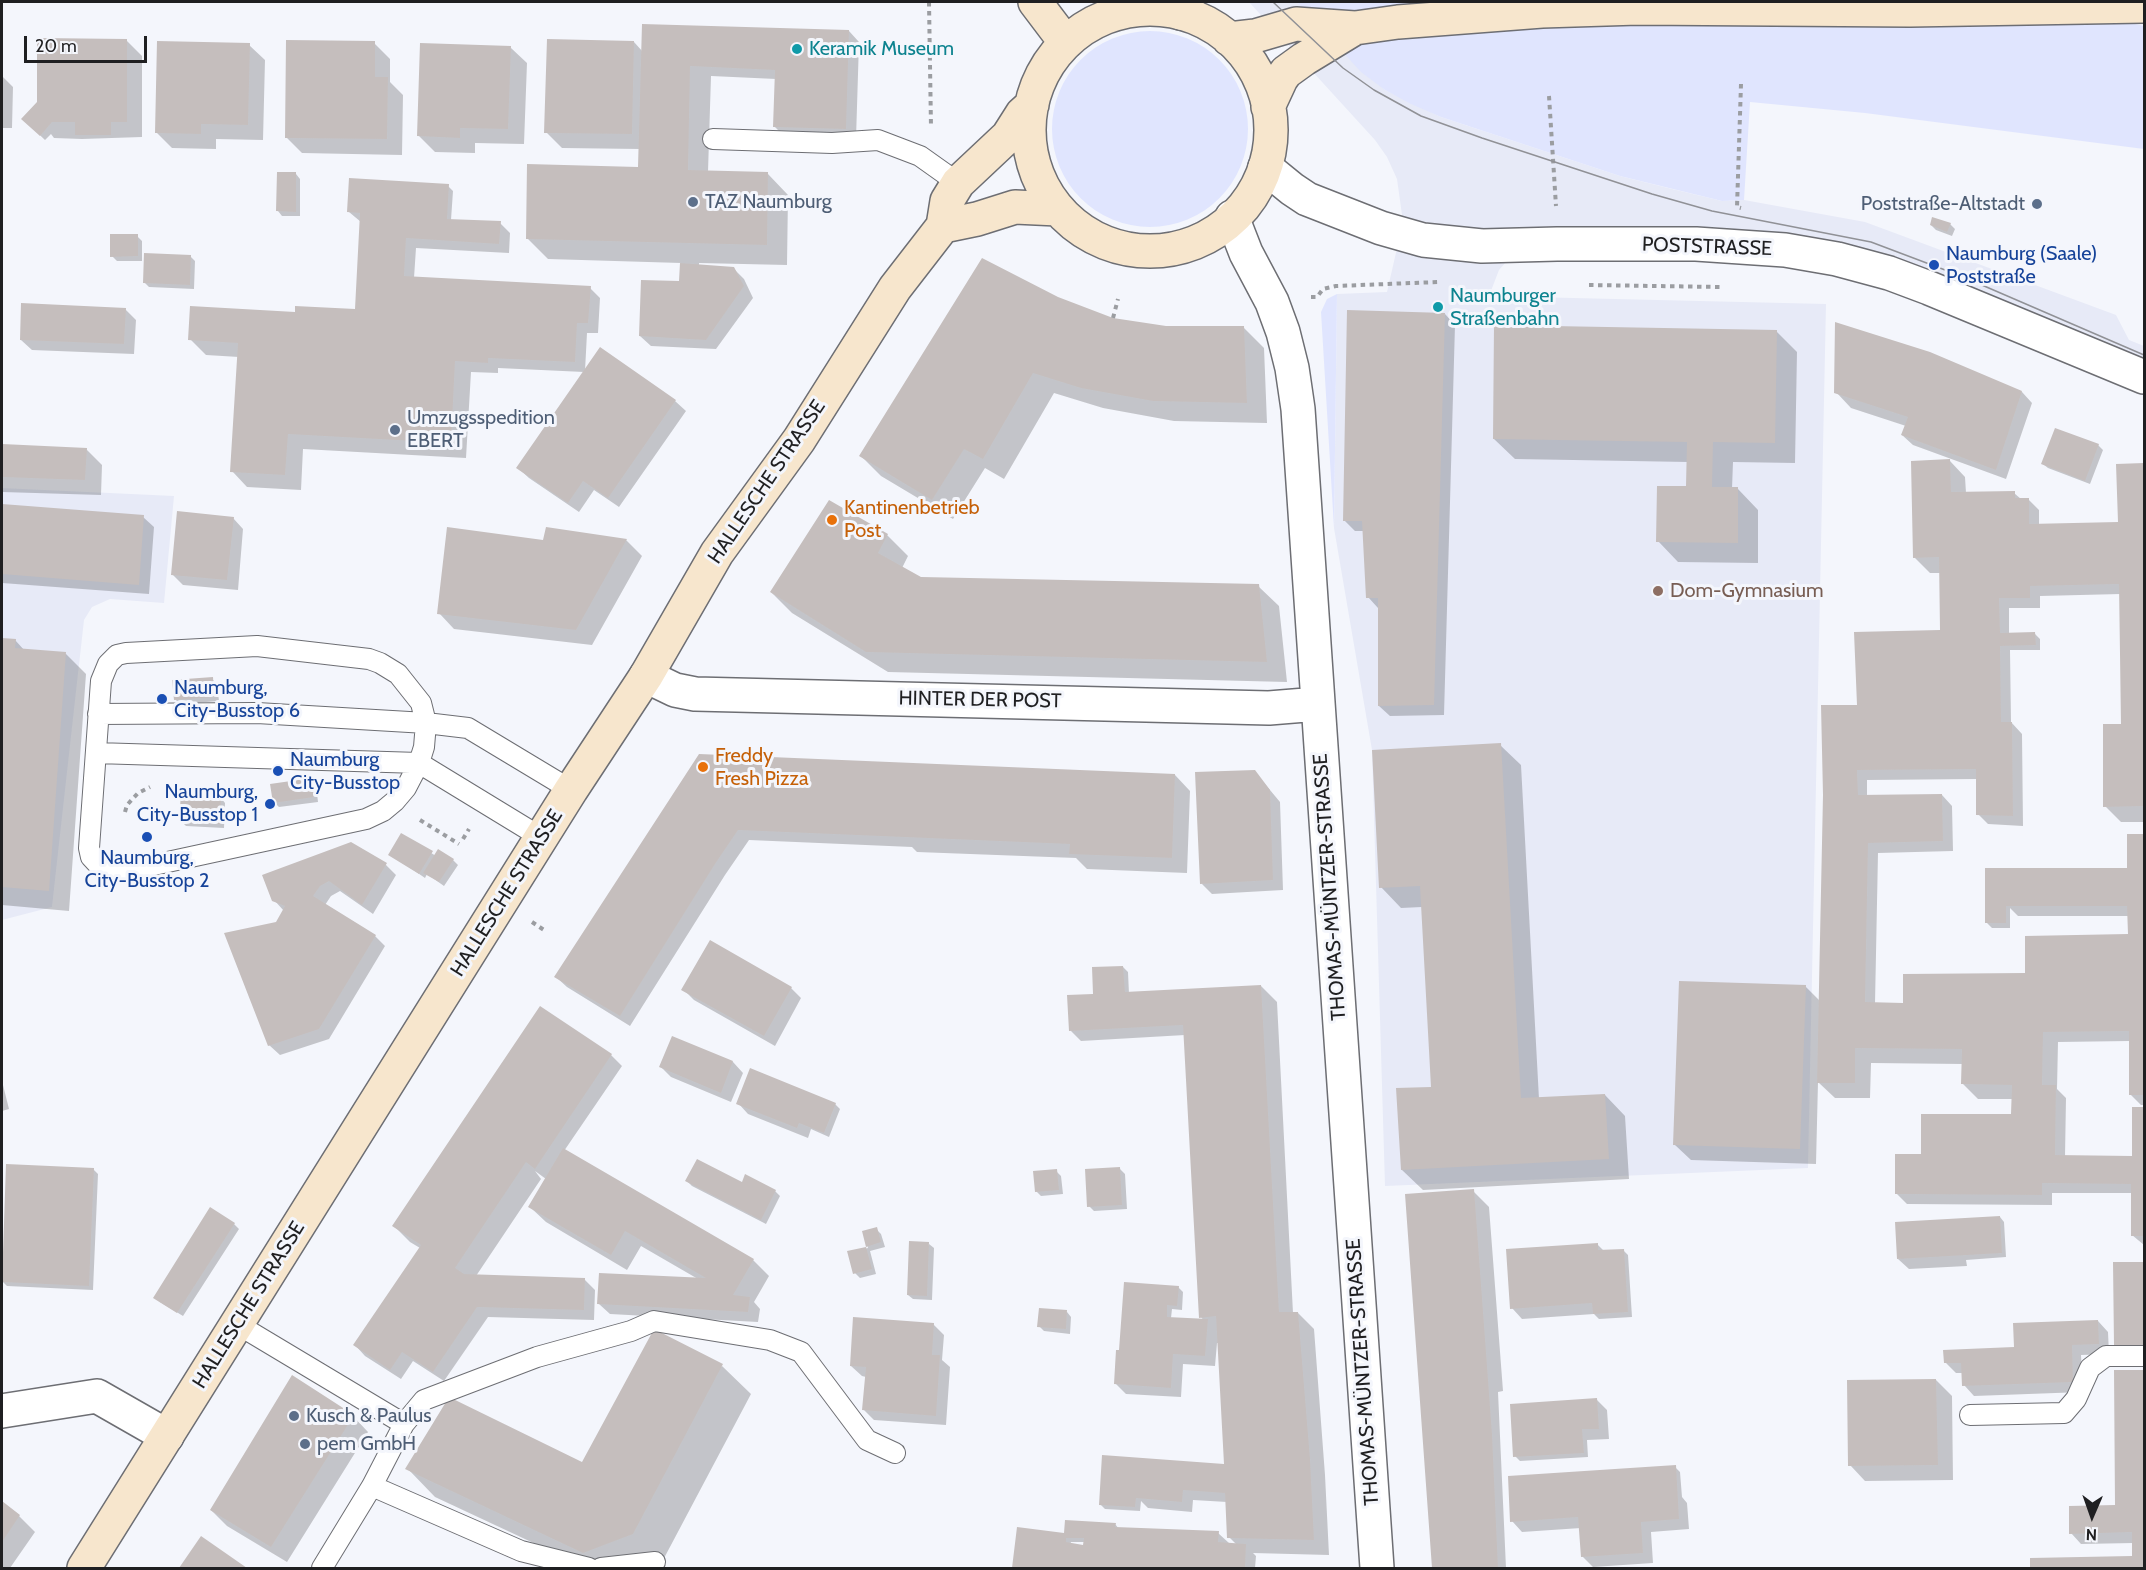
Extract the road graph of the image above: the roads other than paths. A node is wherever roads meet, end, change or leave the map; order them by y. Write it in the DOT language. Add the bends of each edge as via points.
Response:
graph roads {
  1 [pos="1035,2"];
  2 [pos="2145,6"];
  3 [pos="1184,8"];
  4 [pos="1355,28"];
  5 [pos="1229,39"];
  6 [pos="1066,43"];
  7 [pos="1032,105"];
  8 [pos="1268,107"];
  9 [pos="713,139"];
  10 [pos="1265,166"];
  11 [pos="958,183"];
  12 [pos="1058,208"];
  13 [pos="1232,217"];
  14 [pos="943,226"];
  15 [pos="2145,377"];
  16 [pos="646,676"];
  17 [pos="1318,704"];
  18 [pos="98,714"];
  19 [pos="426,723"];
  20 [pos="96,753"];
  21 [pos="419,763"];
  22 [pos="571,790"];
  23 [pos="542,838"];
  24 [pos="237,1324"];
  25 [pos="2145,1356"];
  26 [pos="2,1411"];
  27 [pos="1970,1415"];
  28 [pos="404,1424"];
  29 [pos="167,1436"];
  30 [pos="895,1453"];
  31 [pos="372,1486"];
  32 [pos="655,1562"];
  33 [pos="84,1569"];
  34 [pos="322,1569"];
  35 [pos="589,1569"];
  36 [pos="601,1569"];
  37 [pos="1377,1569"];
  1 -- 6 [label="main road"];
  2 -- 4 [label="main road" via="1910,10 1638,8 1542,11"];
  3 -- 5 [label="main road"];
  3 -- 6 [label="main road" via="1123,12 1093,23"];
  4 -- 5 [label="main road" via="1296,24"];
  4 -- 8 [label="main road" via="1286,72"];
  5 -- 8 [label="main road" via="1254,69"];
  6 -- 7 [label="main road" via="1045,69"];
  7 -- 11 [label="main road" via="1008,136"];
  7 -- 12 [label="main road" via="1029,129 1034,165"];
  8 -- 10 [label="main road" via="1271,131"];
  9 -- 11 [label="lane" via="832,143 878,140 920,156"];
  10 -- 13 [label="main road" via="1256,188"];
  10 -- 15 [label="street, POSTSTRASSE" via="1307,199 1407,237 1464,245 1736,246 1836,259 1929,288"];
  11 -- 14 [label="main road" via="947,201"];
  12 -- 13 [label="main road" via="1095,237 1139,250 1163,250 1196,241"];
  12 -- 14 [label="main road" via="1015,207"];
  13 -- 17 [label="street, THOMAS-MÜNTZER-STRASSE" via="1288,345 1298,409"];
  14 -- 16 [label="main road, HALLESCHE STRASSE" via="895,288 799,440 717,553"];
  16 -- 17 [label="street, HINTER DER POST" via="675,690 695,694 1269,708"];
  16 -- 22 [label="main road, HALLESCHE STRASSE"];
  17 -- 37 [label="street, THOMAS-MÜNTZER-STRASSE"];
  18 -- 19 [label="lane" via="257,713"];
  18 -- 19 [label="lane" via="101,681 117,655 257,646 331,653 380,663 398,674 421,703"];
  18 -- 20 [label="lane"];
  19 -- 21 [label="lane"];
  19 -- 22 [label="lane" via="468,728"];
  20 -- 21 [label="lane"];
  20 -- 21 [label="lane" via="89,848 96,865 104,871 116,872 366,819 392,804"];
  21 -- 23 [label="lane"];
  22 -- 23 [label="main road, HALLESCHE STRASSE"];
  23 -- 24 [label="main road, HALLESCHE STRASSE"];
  24 -- 28 [label="lane"];
  24 -- 29 [label="main road, HALLESCHE STRASSE"];
  25 -- 27 [label="lane" via="2106,1356 2091,1368 2076,1399 2064,1413"];
  26 -- 29 [label="street" via="97,1396"];
  28 -- 30 [label="lane" via="424,1400 537,1357 654,1321 770,1340 801,1352 867,1440"];
  28 -- 31 [label="lane"];
  29 -- 33 [label="main road, HALLESCHE STRASSE"];
  31 -- 34 [label="lane"];
  31 -- 35 [label="lane" via="521,1551"];
  32 -- 36 [label="lane"];
}
